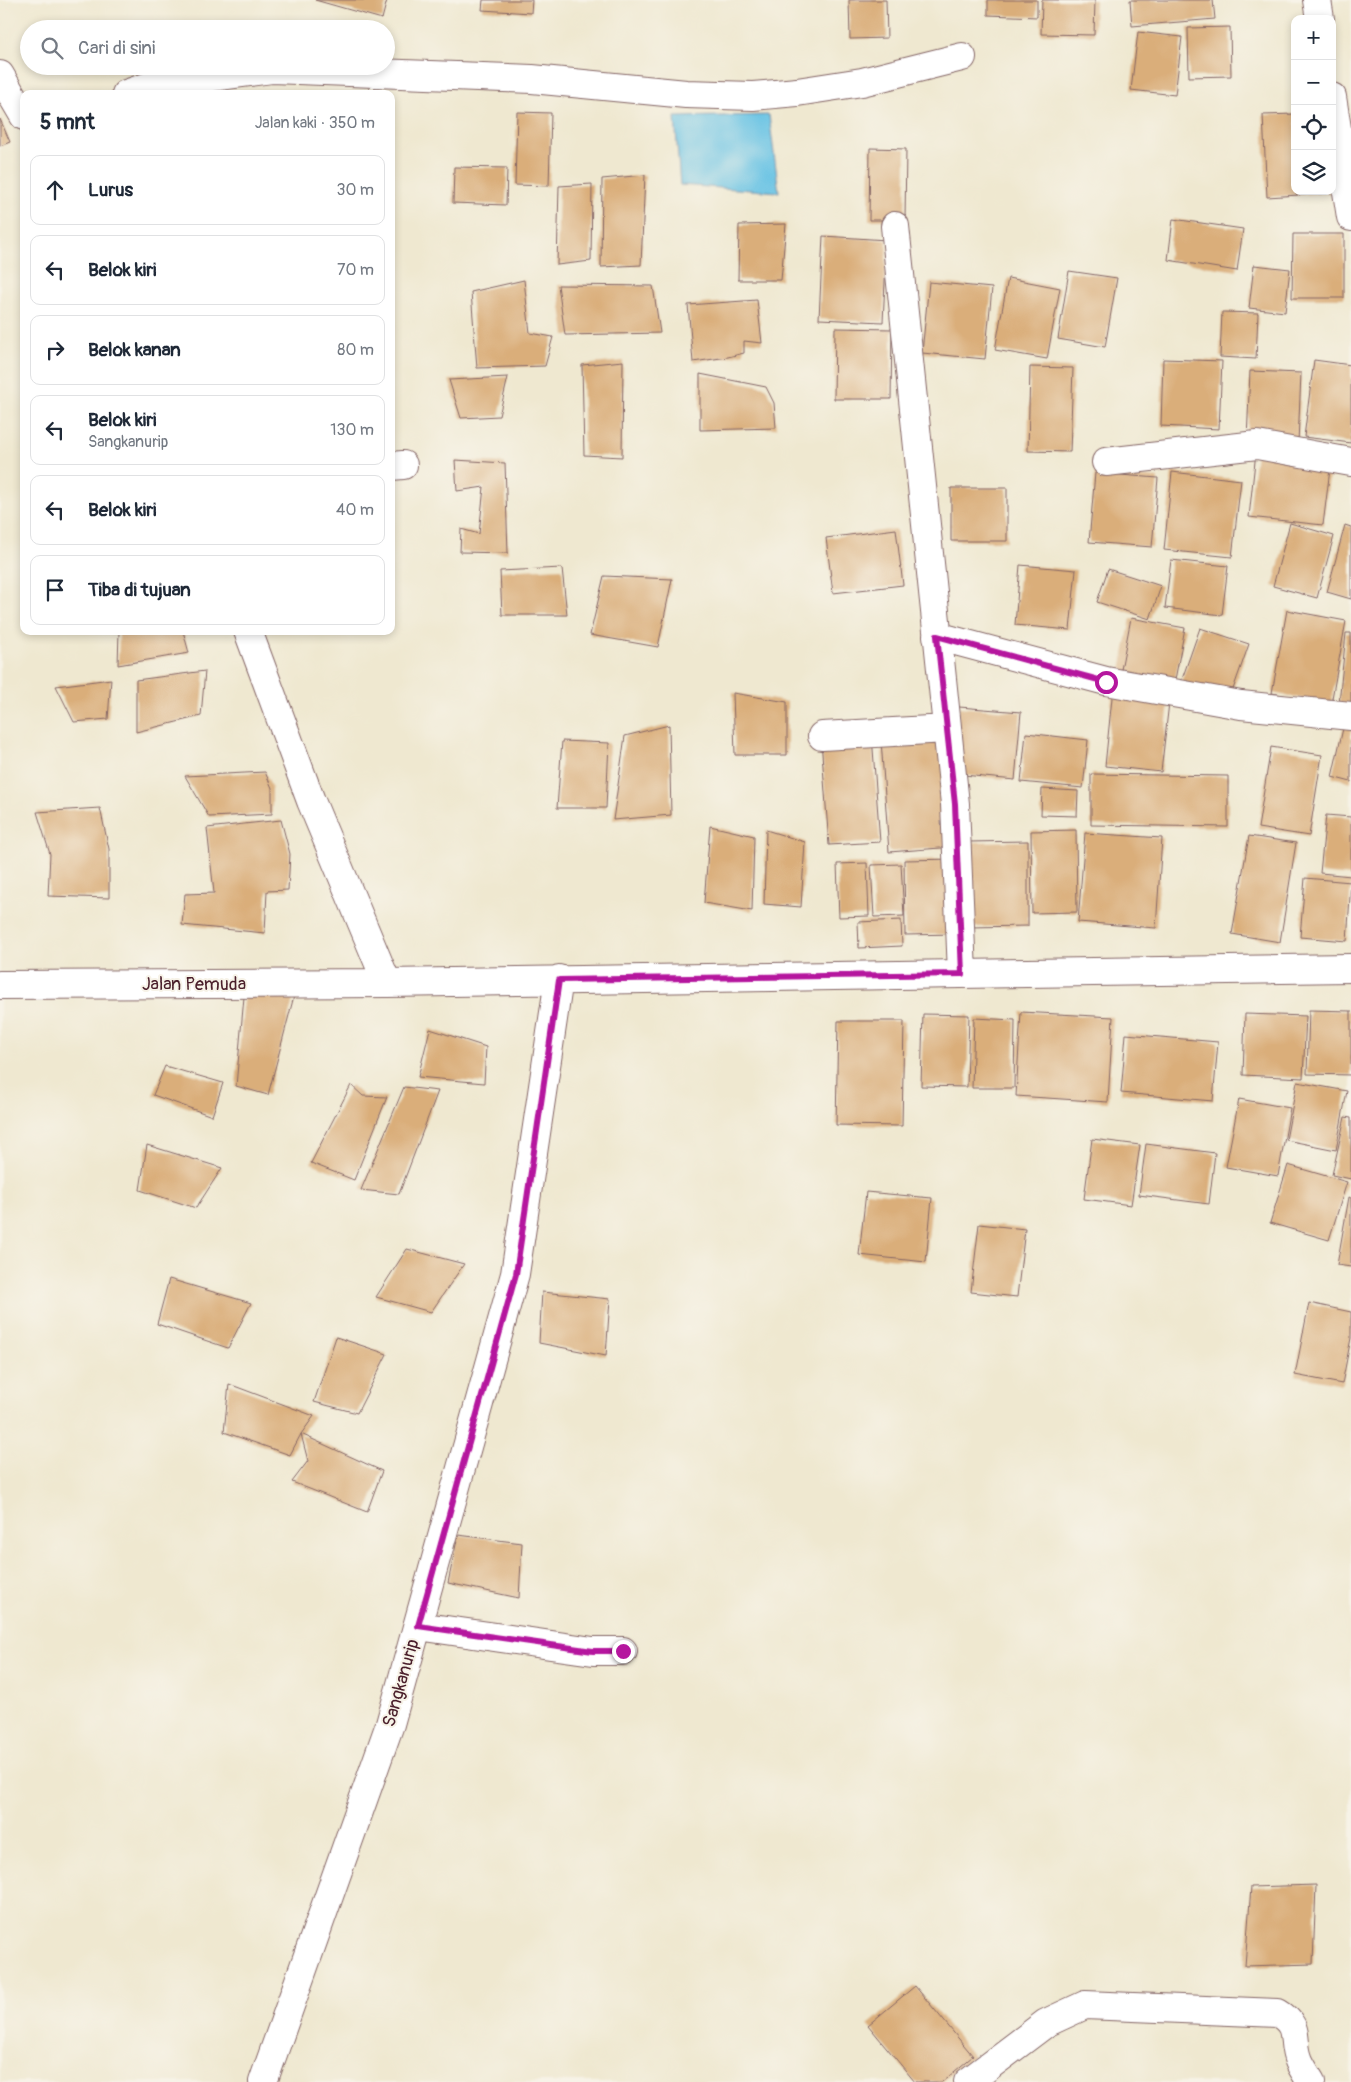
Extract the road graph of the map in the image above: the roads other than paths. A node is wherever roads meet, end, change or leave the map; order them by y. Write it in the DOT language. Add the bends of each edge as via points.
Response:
graph roads {
  1 [pos="1317,0"];
  2 [pos="1319,15"];
  3 [pos="962,57"];
  4 [pos="395,73"];
  5 [pos="0,75"];
  6 [pos="223,75"];
  7 [pos="138,90"];
  8 [pos="1333,105"];
  9 [pos="20,109"];
  10 [pos="1351,217"];
  11 [pos="894,226"];
  12 [pos="1106,462"];
  13 [pos="1351,462"];
  14 [pos="249,635"];
  15 [pos="937,636"];
  16 [pos="1351,716"];
  17 [pos="947,729"];
  18 [pos="822,736"];
  19 [pos="1351,968"];
  20 [pos="962,974"];
  21 [pos="559,980"];
  22 [pos="387,983"];
  23 [pos="0,985"];
  24 [pos="418,1626"];
  25 [pos="623,1651"];
  26 [pos="1300,2075"];
  27 [pos="263,2082"];
  28 [pos="968,2082"];
  1 -- 2 [label="street"];
  3 -- 4 [label="street" via="862,82 753,96 686,94 532,79"];
  5 -- 9 [label="street"];
  6 -- 7 [label="street"];
  8 -- 10 [label="street"];
  11 -- 15 [label="street"];
  12 -- 13 [label="street" via="1257,445"];
  14 -- 22 [label="street" via="311,800"];
  15 -- 16 [label="street" via="1106,682 1241,705"];
  15 -- 17 [label="street"];
  17 -- 18 [label="street"];
  17 -- 20 [label="street" via="955,804"];
  19 -- 20 [label="street, Jalan Pemuda"];
  20 -- 21 [label="street, Jalan Pemuda"];
  21 -- 22 [label="street, Jalan Pemuda"];
  21 -- 24 [label="street, Sangkanurip" via="516,1274"];
  22 -- 23 [label="street, Jalan Pemuda"];
  24 -- 25 [label="street" via="593,1651"];
  24 -- 27 [label="street, Sangkanurip" via="390,1724"];
  26 -- 28 [label="street" via="1293,2028 1289,2020 1278,2014 1085,2005 1046,2023"];
}
